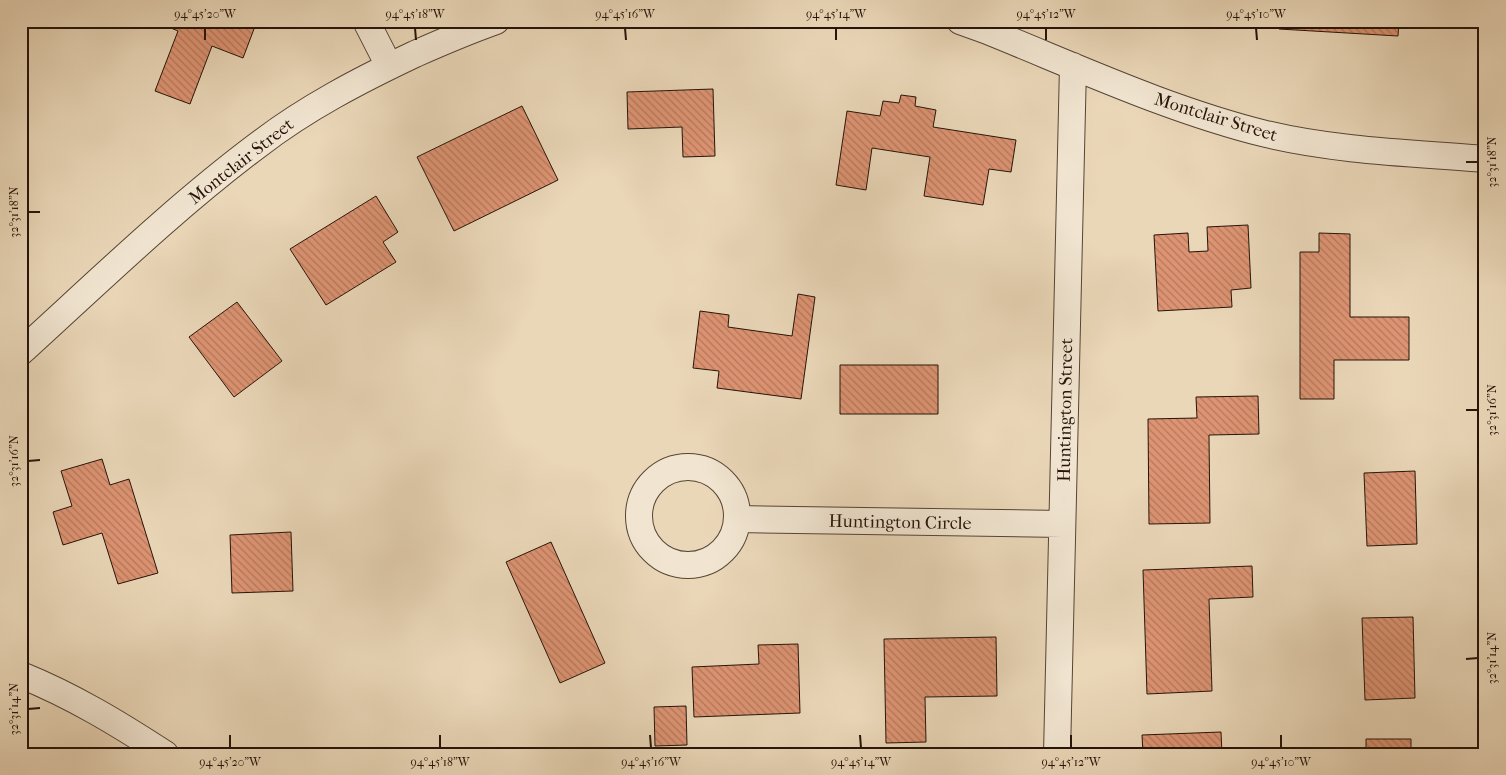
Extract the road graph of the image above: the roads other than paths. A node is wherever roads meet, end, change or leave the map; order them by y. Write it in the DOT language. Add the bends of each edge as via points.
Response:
graph roads {
  1 [pos="366,21"];
  2 [pos="496,21"];
  3 [pos="960,21"];
  4 [pos="389,66"];
  5 [pos="1073,66"];
  6 [pos="1485,159"];
  7 [pos="21,352"];
  8 [pos="738,520"];
  9 [pos="1062,524"];
  10 [pos="21,675"];
  11 [pos="165,754"];
  12 [pos="1058,754"];
  1 -- 4 [label="street"];
  2 -- 4 [label="street, Montclair Street"];
  3 -- 5 [label="street, Montclair Street"];
  4 -- 7 [label="street, Montclair Street" via="321,102 258,144 196,194"];
  5 -- 6 [label="street, Montclair Street" via="1186,111 1268,134 1342,146"];
  5 -- 9 [label="street, Huntington Street"];
  8 -- 9 [label="street, Huntington Circle"];
  9 -- 12 [label="street, Huntington Street"];
  10 -- 11 [label="street" via="96,711"];
}
